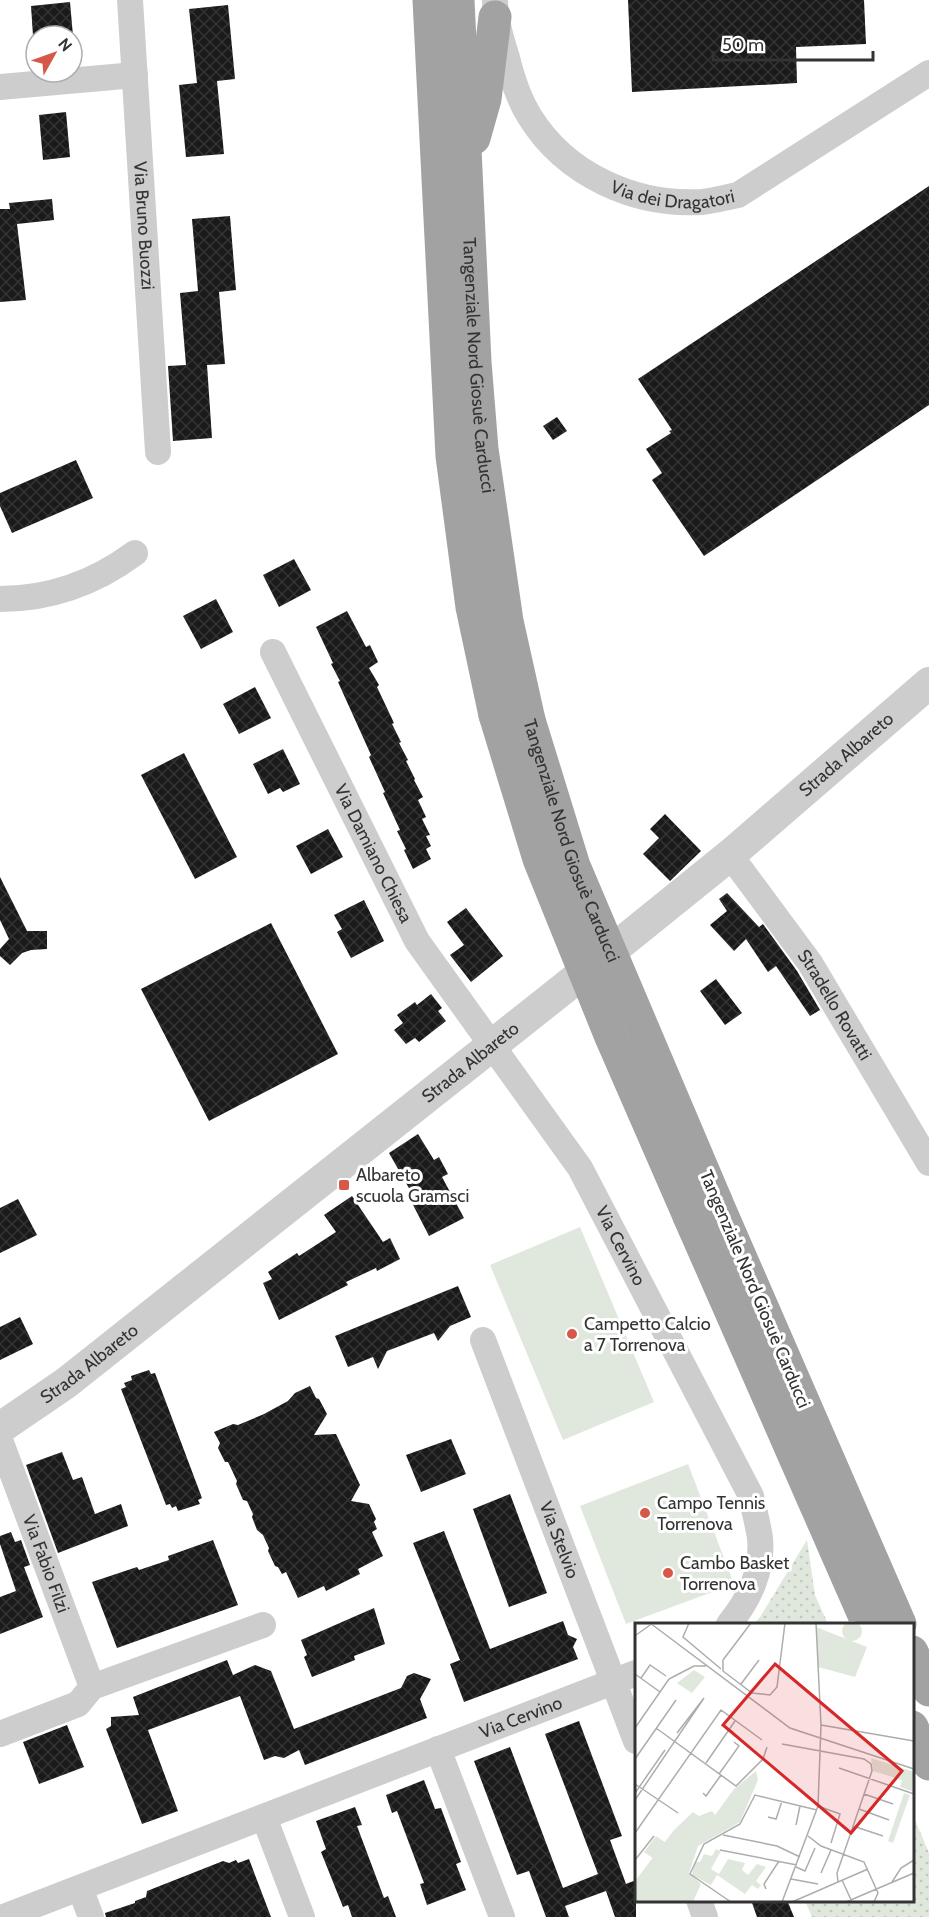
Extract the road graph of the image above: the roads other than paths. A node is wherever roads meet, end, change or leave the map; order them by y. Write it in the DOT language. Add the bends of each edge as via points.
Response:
graph roads {
  1 [pos="130,0"];
  2 [pos="429,0"];
  3 [pos="458,0"];
  4 [pos="495,9"];
  5 [pos="929,73"];
  6 [pos="135,75"];
  7 [pos="0,87"];
  8 [pos="466,165"];
  9 [pos="158,452"];
  10 [pos="135,553"];
  11 [pos="0,600"];
  12 [pos="273,652"];
  13 [pos="929,683"];
  14 [pos="730,855"];
  15 [pos="491,1046"];
  16 [pos="929,1163"];
  17 [pos="702,1208"];
  18 [pos="483,1340"];
  19 [pos="0,1428"];
  20 [pos="0,1440"];
  21 [pos="730,1623"];
  22 [pos="868,1623"];
  23 [pos="900,1623"];
  24 [pos="263,1625"];
  25 [pos="914,1656"];
  26 [pos="625,1678"];
  27 [pos="92,1687"];
  28 [pos="929,1690"];
  29 [pos="914,1730"];
  30 [pos="0,1734"];
  31 [pos="635,1736"];
  32 [pos="438,1749"];
  33 [pos="929,1764"];
  34 [pos="264,1817"];
  35 [pos="80,1888"];
  36 [pos="700,1902"];
  37 [pos="4,1917"];
  38 [pos="91,1917"];
  39 [pos="302,1917"];
  40 [pos="502,1917"];
  41 [pos="705,1917"];
  1 -- 6 [label="street, Via Bruno Buozzi"];
  2 -- 17 [label="highway, Tangenziale Nord Giosuè Carducci, bridge" via="452,456 472,607 495,715 539,859 611,1037"];
  3 -- 8 [label="highway, Tangenziale Nord Giosuè Carducci"];
  4 -- 5 [label="street, Via dei Dragatori" via="513,81 530,117 555,150 587,174 622,191 671,202 704,202 738,195"];
  4 -- 8 [label="highway" via="485,99"];
  6 -- 7 [label="street"];
  6 -- 9 [label="street, Via Bruno Buozzi"];
  8 -- 17 [label="highway, Tangenziale Nord Giosuè Carducci, bridge" via="482,449 507,621 529,720 574,866"];
  10 -- 11 [label="street" via="90,581 38,596"];
  12 -- 15 [label="street, Via Damiano Chiesa" via="417,941"];
  13 -- 14 [label="street, Strada Albareto"];
  14 -- 15 [label="street, Strada Albareto"];
  14 -- 16 [label="street, Stradello Rovatti" via="810,963"];
  15 -- 19 [label="street, Strada Albareto" via="75,1376"];
  15 -- 21 [label="street, Via Cervino" via="580,1168 751,1496 760,1537 760,1560 752,1588"];
  17 -- 22 [label="highway, Tangenziale Nord Giosuè Carducci"];
  17 -- 23 [label="highway, Tangenziale Nord Giosuè Carducci"];
  18 -- 26 [label="street, Via Stelvio"];
  20 -- 27 [label="street, Via Fabio Filzi"];
  24 -- 27 [label="street"];
  25 -- 28 [label="highway"];
  26 -- 31 [label="street, Via Stelvio"];
  26 -- 32 [label="street, Via Cervino"];
  27 -- 30 [label="street" via="78,1704"];
  29 -- 33 [label="highway"];
  32 -- 34 [label="street, Via Cervino"];
  32 -- 40 [label="street"];
  34 -- 35 [label="street, Via Cervino"];
  34 -- 39 [label="street"];
  35 -- 37 [label="street, Via Cervino"];
  35 -- 38 [label="street"];
  36 -- 41 [label="street"];
}
